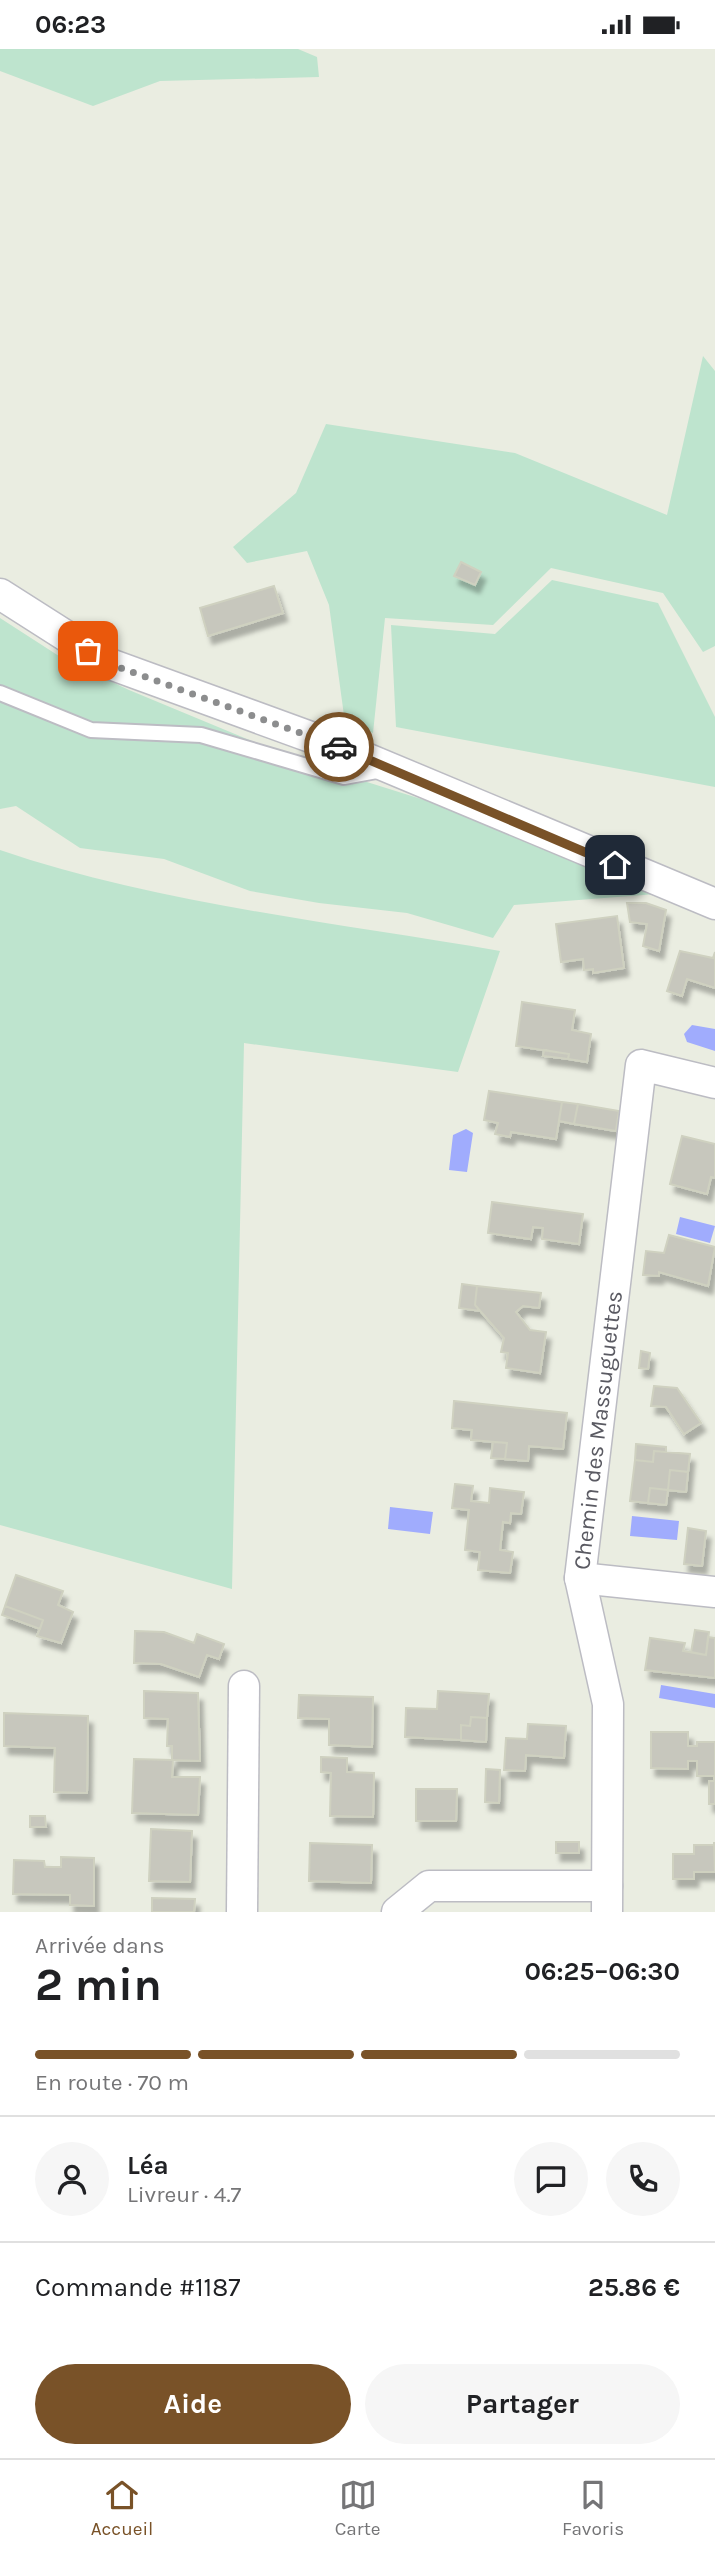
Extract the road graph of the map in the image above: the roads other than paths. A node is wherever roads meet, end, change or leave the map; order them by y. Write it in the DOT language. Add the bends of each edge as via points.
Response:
graph roads {
  1 [pos="0,594"];
  2 [pos="0,693"];
  3 [pos="390,769"];
  4 [pos="715,904"];
  5 [pos="715,1083"];
  6 [pos="580,1578"];
  7 [pos="715,1592"];
  8 [pos="244,1686"];
  9 [pos="607,1899"];
  10 [pos="242,1912"];
  11 [pos="397,1912"];
  1 -- 3 [label="street" via="110,664"];
  2 -- 3 [label="lane" via="91,730 201,735 344,778"];
  3 -- 4 [label="street"];
  5 -- 6 [label="street, Chemin des Massuguettes" via="641,1065"];
  6 -- 7 [label="street"];
  6 -- 9 [label="street, Chemin des Massuguettes" via="608,1704"];
  8 -- 10 [label="street"];
  9 -- 11 [label="street" via="429,1886"];
}
